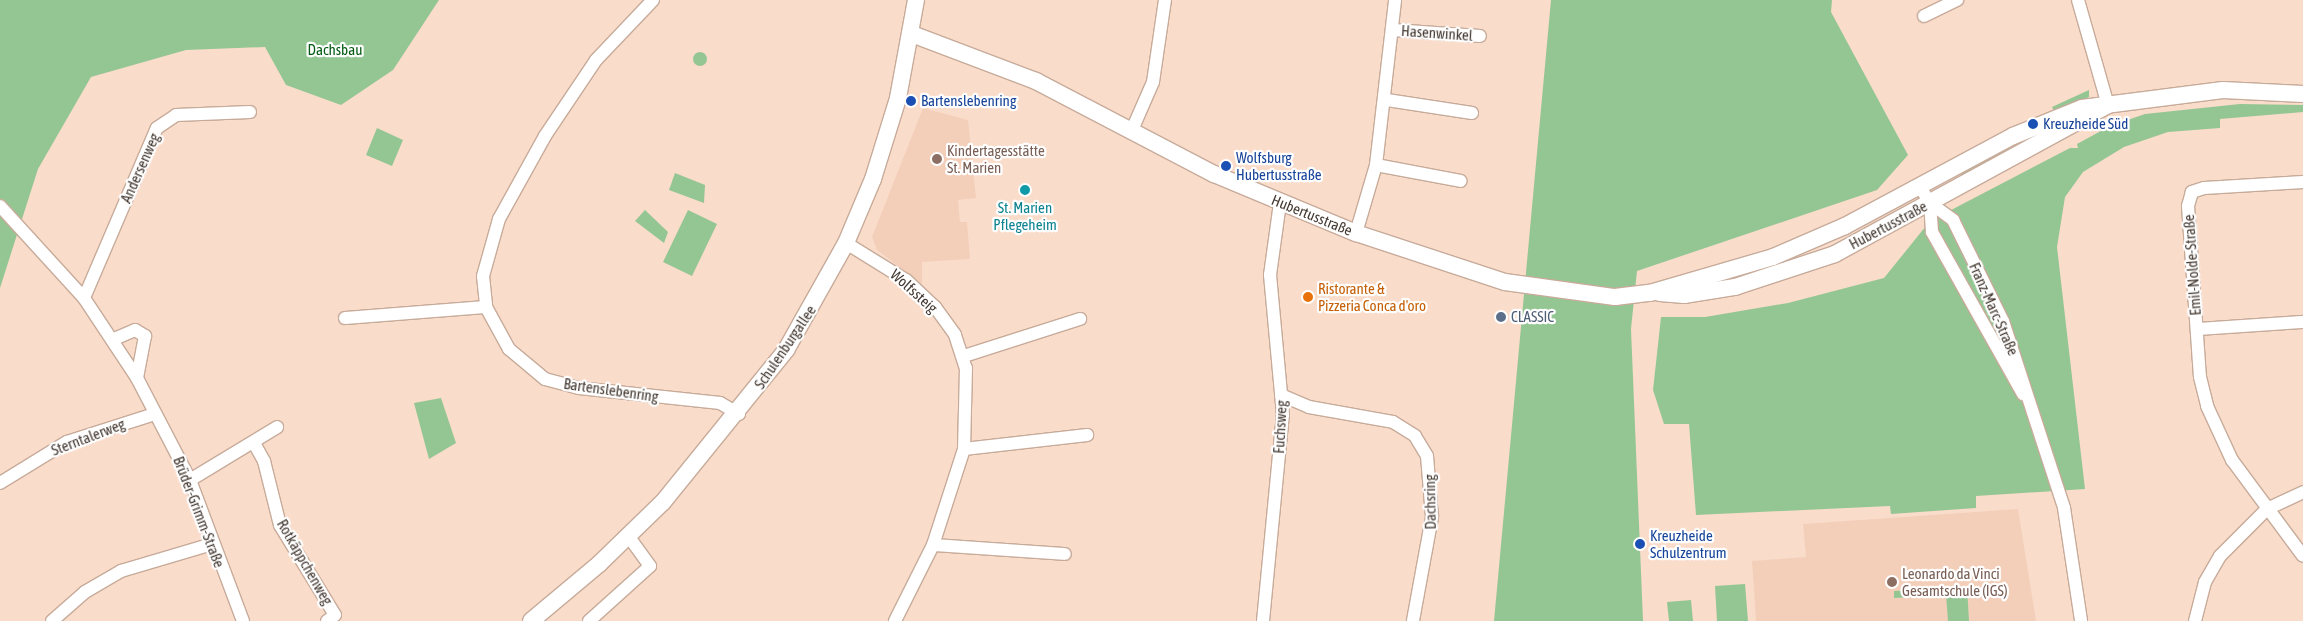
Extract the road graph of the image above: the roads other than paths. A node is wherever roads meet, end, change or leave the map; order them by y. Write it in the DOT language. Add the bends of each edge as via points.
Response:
graph roads {
  1 [pos="653,0"];
  2 [pos="916,0"];
  3 [pos="1165,0"];
  4 [pos="1395,0"];
  5 [pos="1957,0"];
  6 [pos="2078,0"];
  7 [pos="1924,16"];
  8 [pos="1393,30"];
  9 [pos="912,34"];
  10 [pos="1480,36"];
  11 [pos="2303,94"];
  12 [pos="1387,100"];
  13 [pos="2108,106"];
  14 [pos="250,112"];
  15 [pos="1472,113"];
  16 [pos="1132,130"];
  17 [pos="1376,165"];
  18 [pos="1461,181"];
  19 [pos="2303,182"];
  20 [pos="1920,187"];
  21 [pos="1280,203"];
  22 [pos="1930,203"];
  23 [pos="0,206"];
  24 [pos="1356,233"];
  25 [pos="846,243"];
  26 [pos="1650,292"];
  27 [pos="84,298"];
  28 [pos="486,308"];
  29 [pos="345,318"];
  30 [pos="1080,319"];
  31 [pos="2303,322"];
  32 [pos="2197,329"];
  33 [pos="114,339"];
  34 [pos="964,356"];
  35 [pos="138,378"];
  36 [pos="1281,395"];
  37 [pos="155,414"];
  38 [pos="739,414"];
  39 [pos="277,427"];
  40 [pos="2041,427"];
  41 [pos="1087,434"];
  42 [pos="254,443"];
  43 [pos="964,449"];
  44 [pos="190,480"];
  45 [pos="0,483"];
  46 [pos="2303,492"];
  47 [pos="2267,509"];
  48 [pos="628,536"];
  49 [pos="212,544"];
  50 [pos="933,545"];
  51 [pos="1065,554"];
  52 [pos="2303,556"];
  53 [pos="594,619"];
  54 [pos="52,621"];
  55 [pos="243,621"];
  56 [pos="327,621"];
  57 [pos="531,621"];
  58 [pos="895,621"];
  59 [pos="1263,621"];
  60 [pos="1413,621"];
  61 [pos="2082,621"];
  62 [pos="2195,621"];
  1 -- 28 [label="street, Bartenslebenring" via="596,60 545,136 499,219 483,276"];
  2 -- 9 [label="street, Schulenburgallee"];
  3 -- 16 [label="street" via="1153,82"];
  4 -- 8 [label="street, Hasenwinkel"];
  5 -- 7 [label="street"];
  6 -- 13 [label="street"];
  8 -- 10 [label="street, Hasenwinkel"];
  8 -- 12 [label="street, Hasenwinkel"];
  9 -- 16 [label="street, Hubertusstraße" via="1036,81"];
  9 -- 25 [label="street, Schulenburgallee" via="893,119"];
  11 -- 13 [label="street, Hubertusstraße" via="2223,90"];
  12 -- 15 [label="street"];
  12 -- 17 [label="street, Hasenwinkel"];
  13 -- 20 [label="street, Hubertusstraße" via="2082,108 2013,136"];
  13 -- 22 [label="street, Hubertusstraße"];
  14 -- 27 [label="street, Andersenweg" via="176,116 157,128"];
  16 -- 21 [label="street, Hubertusstraße"];
  17 -- 18 [label="street"];
  17 -- 24 [label="street, Hasenwinkel"];
  19 -- 32 [label="street, Emil-Nolde-Straße" via="2192,192 2188,206"];
  20 -- 22 [label="street, Franz-Marc-Straße"];
  20 -- 26 [label="street, Hubertusstraße" via="1773,257"];
  21 -- 24 [label="street, Hubertusstraße"];
  21 -- 36 [label="street, Fuchsweg" via="1270,275"];
  22 -- 26 [label="street, Hubertusstraße" via="1835,254 1780,275 1684,295"];
  22 -- 40 [label="street, Franz-Marc-Straße" via="1932,232"];
  22 -- 40 [label="street, Franz-Marc-Straße" via="1957,229 2003,321"];
  23 -- 27 [label="street, Brüder-Grimm-Straße"];
  24 -- 26 [label="street, Hubertusstraße" via="1505,282 1616,297"];
  25 -- 34 [label="street, Wolfssteig" via="906,280 928,300 955,335"];
  25 -- 38 [label="street, Schulenburgallee" via="786,350"];
  27 -- 33 [label="street, Brüder-Grimm-Straße"];
  28 -- 29 [label="street"];
  28 -- 38 [label="street, Bartenslebenring" via="509,349 544,379 579,388 720,403"];
  30 -- 34 [label="street"];
  31 -- 32 [label="street, Emil-Nolde-Straße"];
  32 -- 47 [label="street, Emil-Nolde-Straße" via="2200,377 2211,418 2232,460"];
  33 -- 35 [label="street, Brüder-Grimm-Straße"];
  33 -- 35 [label="street" via="135,330 145,336"];
  34 -- 43 [label="street, Wolfssteig"];
  35 -- 37 [label="street, Brüder-Grimm-Straße"];
  36 -- 59 [label="street, Fuchsweg"];
  36 -- 60 [label="street, Dachsring" via="1310,407 1393,422 1415,436 1427,456 1432,517"];
  37 -- 44 [label="street, Brüder-Grimm-Straße"];
  37 -- 45 [label="street, Sterntalerweg" via="67,442"];
  38 -- 48 [label="street, Schulenburgallee"];
  39 -- 42 [label="street"];
  40 -- 61 [label="street, Franz-Marc-Straße" via="2064,508"];
  41 -- 43 [label="street"];
  42 -- 44 [label="street"];
  42 -- 56 [label="street, Rotkäppchenweg" via="264,461 280,525 335,615"];
  43 -- 50 [label="street, Wolfssteig"];
  44 -- 49 [label="street, Brüder-Grimm-Straße"];
  46 -- 47 [label="street"];
  47 -- 52 [label="street, Emil-Nolde-Straße"];
  47 -- 62 [label="street" via="2220,556 2205,582"];
  48 -- 53 [label="street" via="650,566"];
  48 -- 57 [label="street, Schulenburgallee"];
  49 -- 54 [label="street" via="121,571 85,592"];
  49 -- 55 [label="street, Brüder-Grimm-Straße"];
  50 -- 51 [label="street"];
  50 -- 58 [label="street, Wolfssteig"];
}
